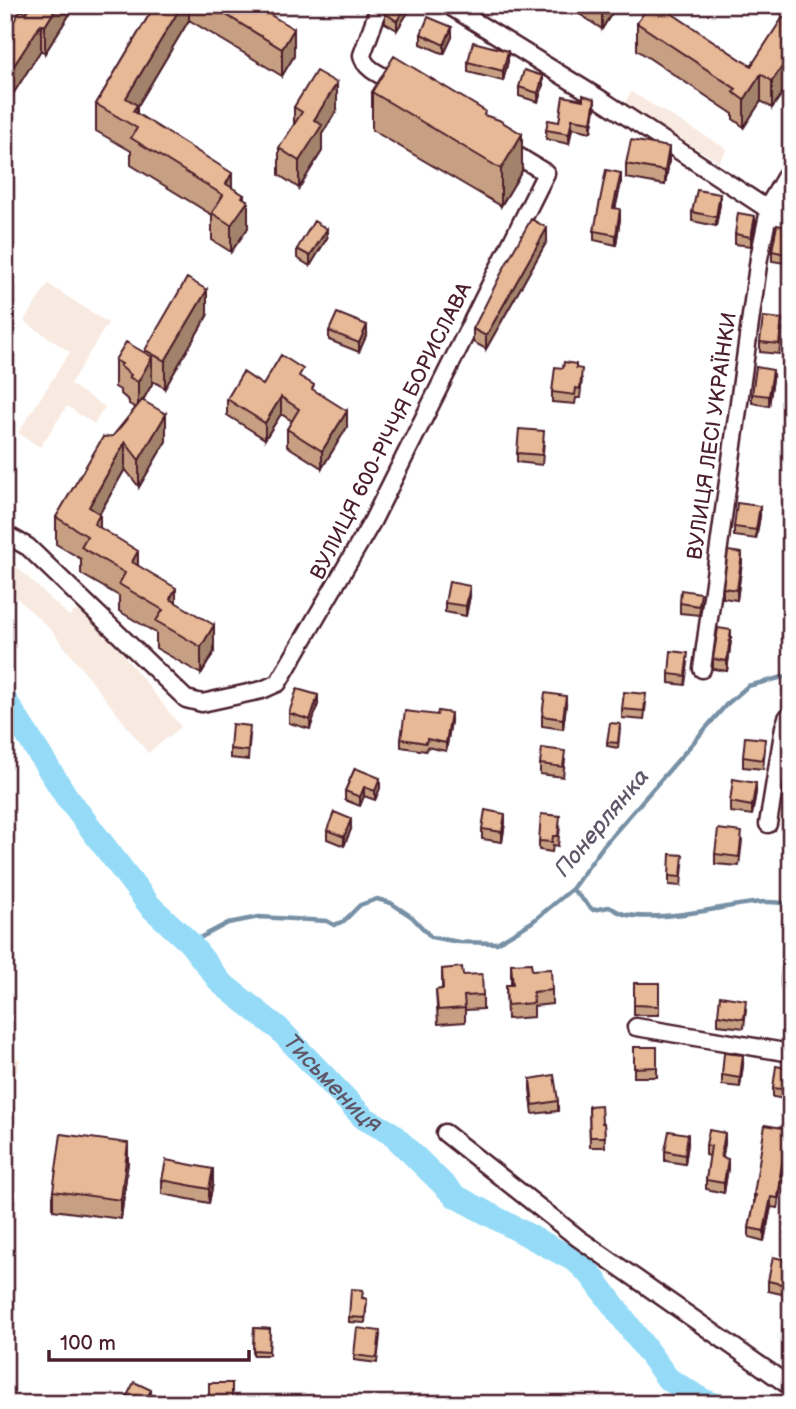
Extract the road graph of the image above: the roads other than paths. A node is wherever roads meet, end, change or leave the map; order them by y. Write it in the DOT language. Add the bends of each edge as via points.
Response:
graph roads {
  1 [pos="380,5"];
  2 [pos="448,5"];
  3 [pos="410,91"];
  4 [pos="489,139"];
  5 [pos="791,172"];
  6 [pos="769,210"];
  7 [pos="791,222"];
  8 [pos="5,534"];
  9 [pos="702,668"];
  10 [pos="791,714"];
  11 [pos="768,824"];
  12 [pos="636,1027"];
  13 [pos="791,1053"];
  14 [pos="445,1133"];
  15 [pos="791,1387"];
  1 -- 3 [label="street" via="363,61"];
  2 -- 6 [label="street"];
  4 -- 8 [label="street, ВУЛИЦЯ 600-РІЧЧЯ БОРИСЛАВА" via="546,173 372,522 278,683 202,703 186,699 28,547"];
  5 -- 6 [label="street"];
  6 -- 7 [label="street"];
  6 -- 9 [label="street, ВУЛИЦЯ ЛЕСІ УКРАЇНКИ" via="758,258"];
  10 -- 11 [label="street" via="784,727"];
  12 -- 13 [label="street"];
  14 -- 15 [label="street" via="578,1238"];
}
